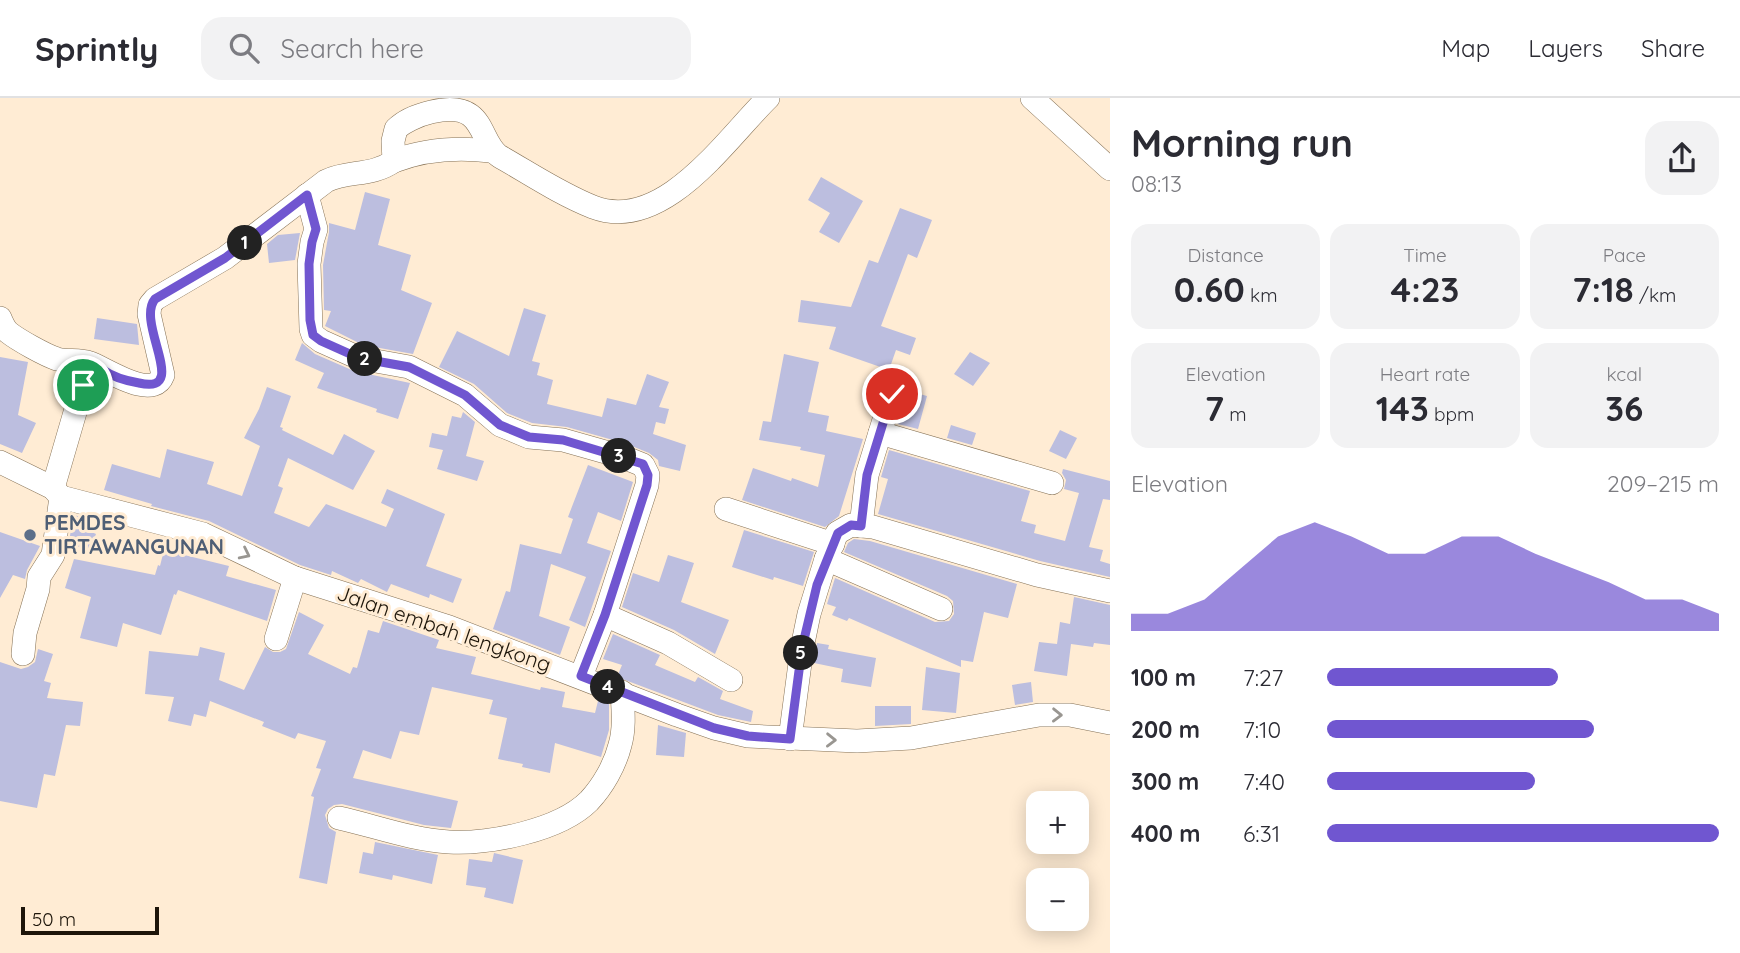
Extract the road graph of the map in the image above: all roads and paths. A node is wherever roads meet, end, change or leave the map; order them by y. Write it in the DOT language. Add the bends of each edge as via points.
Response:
graph roads {
  1 [pos="768,98"];
  2 [pos="1032,98"];
  3 [pos="491,151"];
  4 [pos="394,161"];
  5 [pos="1110,169"];
  6 [pos="307,195"];
  7 [pos="0,318"];
  8 [pos="103,370"];
  9 [pos="892,394"];
  10 [pos="880,433"];
  11 [pos="0,463"];
  12 [pos="1052,483"];
  13 [pos="57,493"];
  14 [pos="726,509"];
  15 [pos="861,526"];
  16 [pos="830,552"];
  17 [pos="295,578"];
  18 [pos="1110,591"];
  19 [pos="941,609"];
  20 [pos="605,615"];
  21 [pos="276,639"];
  22 [pos="23,654"];
  23 [pos="581,676"];
  24 [pos="731,680"];
  25 [pos="622,692"];
  26 [pos="1110,723"];
  27 [pos="790,739"];
  28 [pos="339,818"];
  1 -- 3 [label="street" via="684,184 644,209 594,208"];
  2 -- 5 [label="street"];
  3 -- 4 [label="street" via="448,149"];
  3 -- 4 [label="street" via="470,115 430,111 396,129"];
  4 -- 6 [label="street" via="373,172 334,177"];
  6 -- 8 [label="street" via="225,258 150,305 163,375 160,382 147,385"];
  6 -- 20 [label="street" via="316,229 309,264 313,335 359,358 409,367 465,395 500,425 529,437 563,440 646,468 647,485"];
  7 -- 8 [label="street" via="9,333 55,358 83,361"];
  8 -- 13 [label="street" via="83,385"];
  9 -- 10 [label="street"];
  10 -- 12 [label="street"];
  10 -- 15 [label="street" via="867,475"];
  11 -- 13 [label="street, Jalan embah lengkong"];
  13 -- 17 [label="street, Jalan embah lengkong, one-way" via="203,534"];
  13 -- 22 [label="street" via="53,555 39,577"];
  14 -- 16 [label="street"];
  15 -- 16 [label="street" via="851,525 838,533"];
  15 -- 18 [label="street"];
  16 -- 19 [label="street"];
  16 -- 27 [label="street" via="804,637"];
  17 -- 21 [label="street"];
  17 -- 23 [label="street, Jalan embah lengkong"];
  20 -- 23 [label="street"];
  20 -- 24 [label="street" via="668,643"];
  23 -- 25 [label="street, Jalan embah lengkong"];
  25 -- 27 [label="street, Jalan embah lengkong" via="733,733"];
  25 -- 28 [label="street" via="620,745 608,776 588,802 560,820 520,834 448,842"];
  27 -- 26 [label="street, Jalan embah lengkong, one-way" via="911,738 1039,715"];
}
